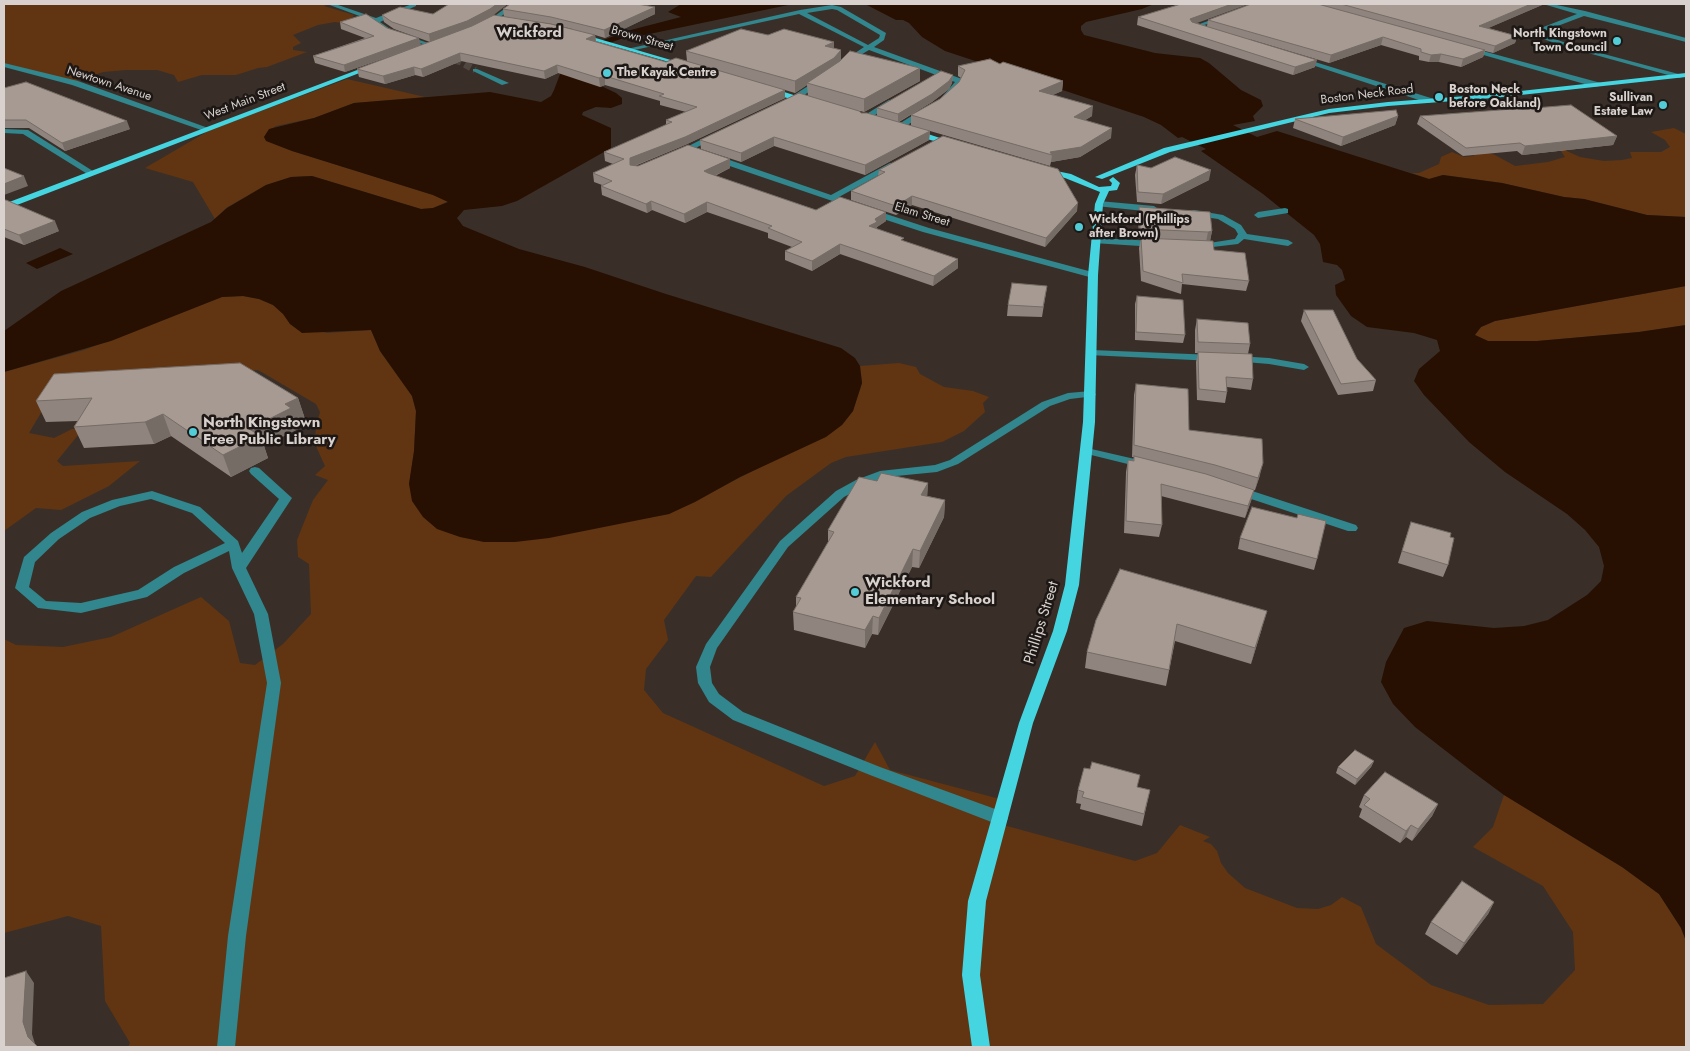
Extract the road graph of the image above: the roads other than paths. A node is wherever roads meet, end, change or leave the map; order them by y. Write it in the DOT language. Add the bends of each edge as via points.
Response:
graph roads {
  1 [pos="330,4"];
  2 [pos="515,4"];
  3 [pos="1546,4"];
  4 [pos="414,5"];
  5 [pos="800,12"];
  6 [pos="1585,13"];
  7 [pos="1231,14"];
  8 [pos="376,20"];
  9 [pos="505,20"];
  10 [pos="492,21"];
  11 [pos="1203,30"];
  12 [pos="569,32"];
  13 [pos="1686,40"];
  14 [pos="434,44"];
  15 [pos="868,47"];
  16 [pos="1457,47"];
  17 [pos="630,49"];
  18 [pos="420,50"];
  19 [pos="1294,57"];
  20 [pos="384,62"];
  21 [pos="4,65"];
  22 [pos="690,66"];
  23 [pos="842,66"];
  24 [pos="475,70"];
  25 [pos="941,74"];
  26 [pos="829,77"];
  27 [pos="1685,78"];
  28 [pos="932,79"];
  29 [pos="505,83"];
  30 [pos="1598,85"];
  31 [pos="762,88"];
  32 [pos="796,98"];
  33 [pos="898,98"];
  34 [pos="1431,101"];
  35 [pos="814,103"];
  36 [pos="778,106"];
  37 [pos="860,116"];
  38 [pos="872,120"];
  39 [pos="889,125"];
  40 [pos="898,127"];
  41 [pos="207,129"];
  42 [pos="5,130"];
  43 [pos="726,130"];
  44 [pos="940,140"];
  45 [pos="931,144"];
  46 [pos="966,147"];
  47 [pos="689,149"];
  48 [pos="698,152"];
  49 [pos="707,155"];
  50 [pos="670,157"];
  51 [pos="898,162"];
  52 [pos="1036,167"];
  53 [pos="1118,170"];
  54 [pos="92,173"];
  55 [pos="1113,180"];
  56 [pos="1096,189"];
  57 [pos="832,198"];
  58 [pos="4,207"];
  59 [pos="1168,210"];
  60 [pos="1187,212"];
  61 [pos="1285,212"];
  62 [pos="1258,215"];
  63 [pos="1242,236"];
  64 [pos="1096,241"];
  65 [pos="1288,243"];
  66 [pos="1169,245"];
  67 [pos="1188,246"];
  68 [pos="1093,275"];
  69 [pos="1092,353"];
  70 [pos="1304,367"];
  71 [pos="1091,394"];
  72 [pos="1087,451"];
  73 [pos="1164,469"];
  74 [pos="255,471"];
  75 [pos="1226,487"];
  76 [pos="1352,528"];
  77 [pos="234,544"];
  78 [pos="239,568"];
  79 [pos="1000,818"];
  80 [pos="226,1047"];
  81 [pos="981,1047"];
  1 -- 8 [label="street"];
  2 -- 10 [label="street"];
  3 -- 6 [label="street"];
  4 -- 8 [label="street"];
  5 -- 15 [label="street"];
  5 -- 15 [label="street" via="839,8 884,34 882,39"];
  5 -- 17 [label="street"];
  6 -- 13 [label="street"];
  6 -- 27 [label="street" via="1535,32 1572,47"];
  7 -- 11 [label="street" via="1194,28"];
  8 -- 14 [label="street" via="391,32"];
  9 -- 10 [label="main road"];
  12 -- 17 [label="main road, Brown Street"];
  14 -- 18 [label="main road"];
  15 -- 23 [label="street"];
  15 -- 25 [label="street"];
  16 -- 30 [label="street"];
  17 -- 22 [label="main road, Brown Street"];
  19 -- 34 [label="street"];
  20 -- 41 [label="main road, West Main Street"];
  21 -- 41 [label="street, Newtown Avenue" via="75,83"];
  24 -- 29 [label="street"];
  25 -- 28 [label="street"];
  25 -- 40 [label="street" via="959,81 938,103"];
  26 -- 32 [label="street"];
  27 -- 30 [label="main road, Boston Neck Road"];
  30 -- 34 [label="main road, Boston Neck Road"];
  31 -- 32 [label="main road"];
  32 -- 35 [label="main road"];
  32 -- 36 [label="street"];
  33 -- 37 [label="street"];
  34 -- 53 [label="main road, Boston Neck Road" via="1329,111 1167,150"];
  37 -- 38 [label="main road"];
  39 -- 40 [label="main road"];
  40 -- 44 [label="main road"];
  41 -- 54 [label="main road, West Main Street"];
  42 -- 54 [label="street" via="25,132"];
  43 -- 47 [label="street"];
  44 -- 45 [label="street"];
  44 -- 46 [label="main road"];
  47 -- 48 [label="street"];
  47 -- 50 [label="street"];
  49 -- 57 [label="street, Elam Street"];
  51 -- 57 [label="street"];
  52 -- 56 [label="main road" via="1068,176"];
  53 -- 55 [label="main road"];
  53 -- 56 [label="main road, Boston Neck Road"];
  54 -- 58 [label="main road, West Main Street"];
  55 -- 56 [label="main road"];
  55 -- 56 [label="main road" via="1115,186"];
  56 -- 59 [label="street"];
  56 -- 64 [label="main road, Phillips Street"];
  57 -- 68 [label="street, Elam Street" via="926,230"];
  60 -- 63 [label="street" via="1220,217 1238,227"];
  61 -- 62 [label="street"];
  63 -- 65 [label="street"];
  63 -- 67 [label="street" via="1238,241 1206,247"];
  64 -- 66 [label="street"];
  64 -- 68 [label="main road, Phillips Street"];
  68 -- 69 [label="main road, Phillips Street"];
  69 -- 70 [label="street" via="1270,361"];
  69 -- 71 [label="main road, Phillips Street"];
  71 -- 72 [label="main road, Phillips Street"];
  71 -- 79 [label="street" via="1068,396 1046,404 954,462 937,468 884,474 860,482 840,494 784,544 711,647 703,667 705,683 714,698 738,716"];
  72 -- 73 [label="street"];
  72 -- 79 [label="main road, Phillips Street" via="1072,584 1060,631 1026,723"];
  74 -- 78 [label="street" via="286,498"];
  75 -- 76 [label="street"];
  77 -- 77 [label="street" via="196,510 152,495 116,503 86,515 55,536 29,560 22,588 44,605 82,608 142,594 179,570"];
  77 -- 78 [label="street"];
  78 -- 80 [label="street" via="261,614 274,683 236,936"];
  79 -- 81 [label="main road, Phillips Street" via="977,900 972,956 971,975"];
}
